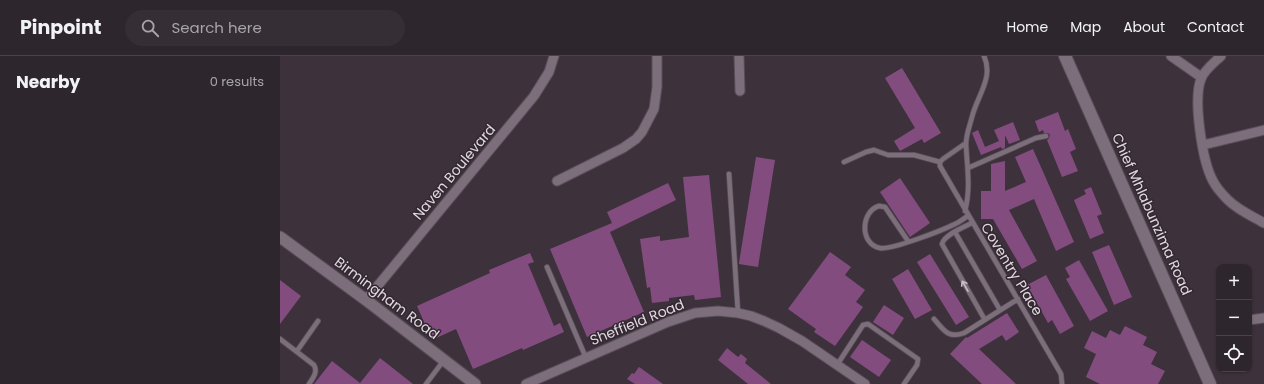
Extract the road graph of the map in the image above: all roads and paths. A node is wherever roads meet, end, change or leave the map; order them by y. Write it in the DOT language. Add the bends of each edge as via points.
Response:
graph roads {
  1 [pos="554,56"];
  2 [pos="657,56"];
  3 [pos="739,56"];
  4 [pos="984,56"];
  5 [pos="1065,56"];
  6 [pos="1171,56"];
  7 [pos="1221,56"];
  8 [pos="1201,77"];
  9 [pos="740,91"];
  10 [pos="1264,130"];
  11 [pos="1046,136"];
  12 [pos="966,142"];
  13 [pos="1203,145"];
  14 [pos="844,162"];
  15 [pos="940,164"];
  16 [pos="968,168"];
  17 [pos="729,174"];
  18 [pos="558,181"];
  19 [pos="967,213"];
  20 [pos="1264,222"];
  21 [pos="972,223"];
  22 [pos="955,232"];
  23 [pos="280,237"];
  24 [pos="908,241"];
  25 [pos="547,267"];
  26 [pos="1018,299"];
  27 [pos="366,300"];
  28 [pos="1000,310"];
  29 [pos="738,313"];
  30 [pos="1264,318"];
  31 [pos="934,319"];
  32 [pos="985,320"];
  33 [pos="1252,320"];
  34 [pos="318,321"];
  35 [pos="280,339"];
  36 [pos="297,352"];
  37 [pos="586,358"];
  38 [pos="444,360"];
  39 [pos="837,365"];
  40 [pos="309,384"];
  41 [pos="426,384"];
  42 [pos="475,384"];
  43 [pos="526,384"];
  44 [pos="865,384"];
  45 [pos="904,384"];
  46 [pos="1062,384"];
  47 [pos="1210,384"];
  1 -- 27 [label="street, Naven Boulevard" via="534,96"];
  2 -- 18 [label="street" via="655,104 642,132 630,144"];
  3 -- 9 [label="street"];
  4 -- 12 [label="lane" via="988,64 986,81 977,102"];
  5 -- 47 [label="main road, Chief Mhlabunzima Road"];
  6 -- 8 [label="street"];
  7 -- 8 [label="street"];
  8 -- 13 [label="street" via="1197,107"];
  10 -- 13 [label="street"];
  11 -- 16 [label="lane"];
  12 -- 15 [label="lane" via="944,157"];
  12 -- 16 [label="lane"];
  13 -- 20 [label="street" via="1213,181 1227,200"];
  14 -- 15 [label="lane" via="874,150 888,155 914,155"];
  15 -- 19 [label="lane, Coventry Place"];
  16 -- 19 [label="lane"];
  17 -- 29 [label="lane"];
  19 -- 21 [label="lane, Coventry Place"];
  19 -- 24 [label="lane" via="956,224"];
  21 -- 22 [label="lane"];
  21 -- 26 [label="lane, Coventry Place"];
  22 -- 28 [label="lane"];
  32 -- 22 [label="lane, one-way" via="942,246 944,239"];
  23 -- 27 [label="street, Birmingham Road"];
  24 -- 24 [label="lane" via="885,207 877,206 868,215 866,237 876,247 892,247"];
  25 -- 37 [label="lane"];
  26 -- 28 [label="lane"];
  26 -- 46 [label="lane, Coventry Place" via="1061,374"];
  27 -- 38 [label="street, Birmingham Road"];
  28 -- 32 [label="lane"];
  29 -- 37 [label="street, Sheffield Road" via="695,313"];
  29 -- 39 [label="street, Sheffield Road" via="778,328"];
  30 -- 33 [label="street"];
  31 -- 32 [label="lane" via="952,335 964,333"];
  34 -- 36 [label="lane"];
  35 -- 36 [label="lane"];
  36 -- 40 [label="lane" via="316,367"];
  37 -- 43 [label="street, Sheffield Road"];
  38 -- 41 [label="lane"];
  38 -- 42 [label="street, Birmingham Road"];
  39 -- 44 [label="street, Sheffield Road"];
  39 -- 45 [label="lane" via="862,327 868,324 918,359 917,365"];
}
